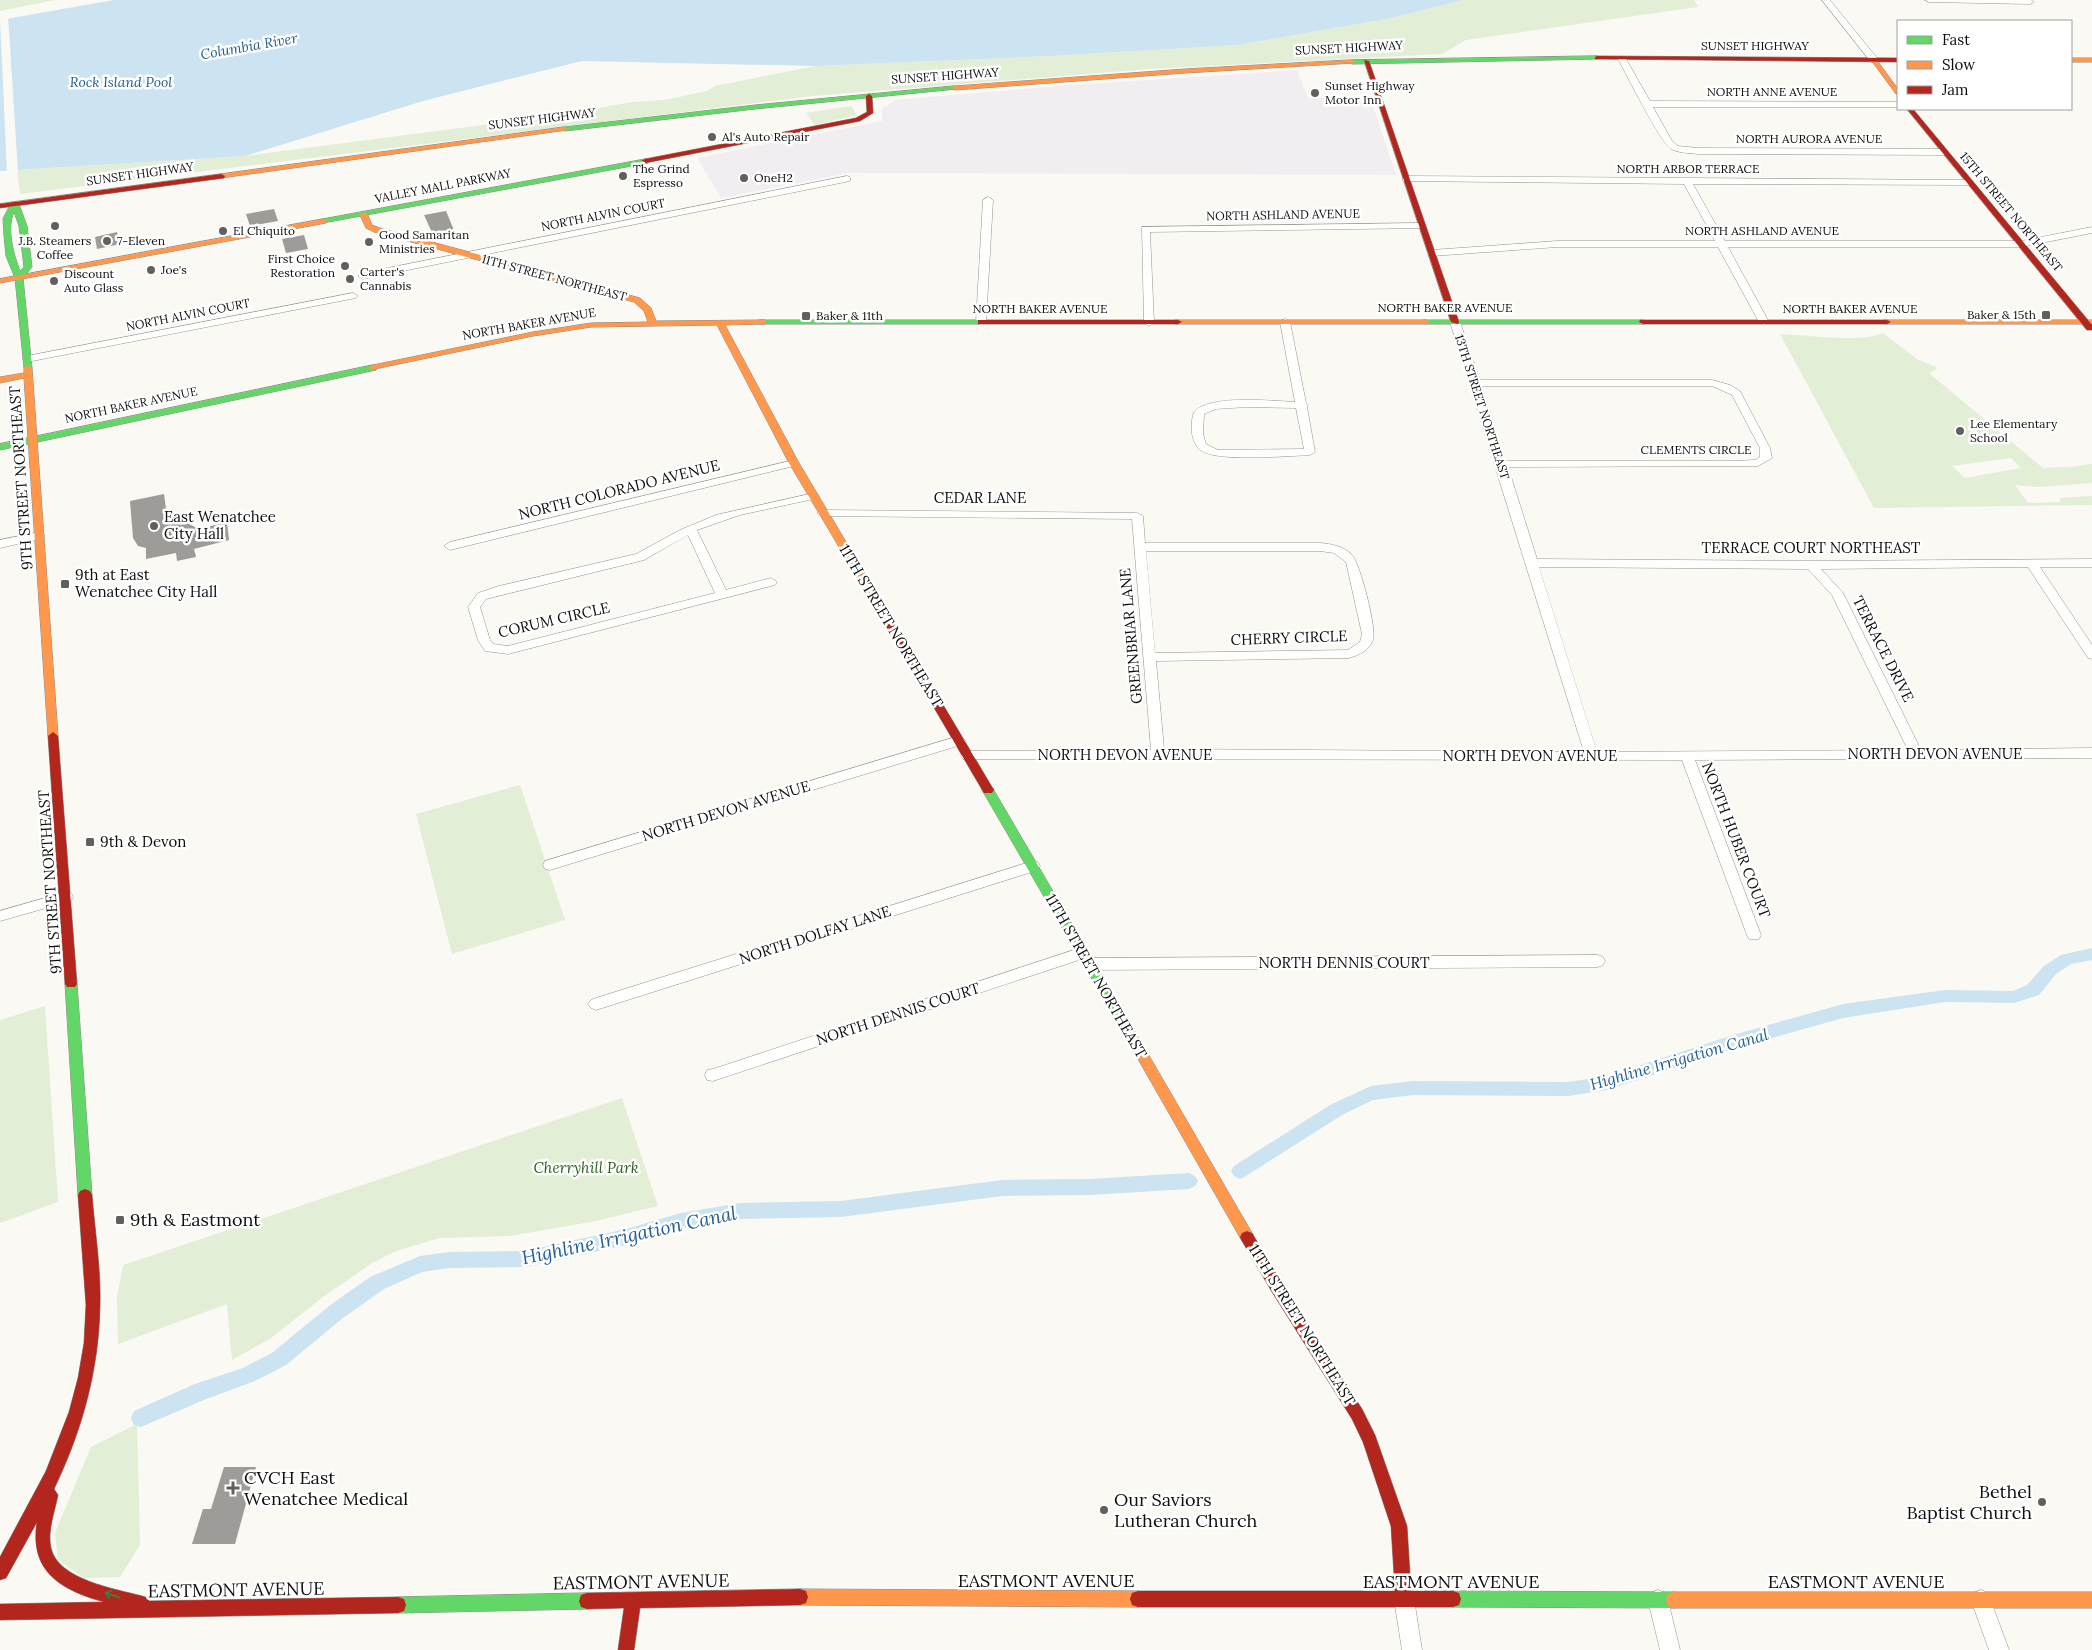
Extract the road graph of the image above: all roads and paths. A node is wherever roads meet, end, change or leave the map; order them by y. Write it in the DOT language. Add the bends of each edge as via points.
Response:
graph roads {
  1 [pos="1826,0"];
  2 [pos="1930,0"];
  3 [pos="2029,1"];
  4 [pos="1622,59"];
  5 [pos="1874,60"];
  6 [pos="1897,60"];
  7 [pos="2072,60"];
  8 [pos="2092,60"];
  9 [pos="1366,61"];
  10 [pos="1897,91"];
  11 [pos="869,96"];
  12 [pos="1646,104"];
  13 [pos="1897,104"];
  14 [pos="1911,110"];
  15 [pos="1944,152"];
  16 [pos="847,179"];
  17 [pos="1406,180"];
  18 [pos="1687,181"];
  19 [pos="1969,183"];
  20 [pos="988,200"];
  21 [pos="15,204"];
  22 [pos="0,206"];
  23 [pos="364,215"];
  24 [pos="1422,226"];
  25 [pos="2092,230"];
  26 [pos="1720,243"];
  27 [pos="2021,244"];
  28 [pos="1432,253"];
  29 [pos="467,255"];
  30 [pos="362,276"];
  31 [pos="19,278"];
  32 [pos="0,281"];
  33 [pos="353,296"];
  34 [pos="719,322"];
  35 [pos="981,322"];
  36 [pos="1285,322"];
  37 [pos="1455,322"];
  38 [pos="1764,322"];
  39 [pos="653,323"];
  40 [pos="1149,323"];
  41 [pos="2090,325"];
  42 [pos="27,359"];
  43 [pos="28,375"];
  44 [pos="0,380"];
  45 [pos="1476,383"];
  46 [pos="1302,405"];
  47 [pos="33,440"];
  48 [pos="0,447"];
  49 [pos="1310,452"];
  50 [pos="794,463"];
  51 [pos="1500,464"];
  52 [pos="814,496"];
  53 [pos="824,513"];
  54 [pos="1137,516"];
  55 [pos="691,528"];
  56 [pos="40,536"];
  57 [pos="0,544"];
  58 [pos="450,546"];
  59 [pos="1140,547"];
  60 [pos="1530,563"];
  61 [pos="2092,563"];
  62 [pos="2032,564"];
  63 [pos="1811,565"];
  64 [pos="771,582"];
  65 [pos="722,595"];
  66 [pos="2091,651"];
  67 [pos="1149,657"];
  68 [pos="959,741"];
  69 [pos="2092,753"];
  70 [pos="1158,754"];
  71 [pos="1917,754"];
  72 [pos="968,756"];
  73 [pos="1592,756"];
  74 [pos="1687,756"];
  75 [pos="550,865"];
  76 [pos="1033,866"];
  77 [pos="66,897"];
  78 [pos="0,916"];
  79 [pos="1754,935"];
  80 [pos="1087,959"];
  81 [pos="1598,961"];
  82 [pos="596,1004"];
  83 [pos="713,1075"];
  84 [pos="52,1479"];
  85 [pos="0,1572"];
  86 [pos="634,1599"];
  87 [pos="1404,1599"];
  88 [pos="1658,1600"];
  89 [pos="1981,1600"];
  90 [pos="2092,1600"];
  91 [pos="158,1609"];
  92 [pos="0,1612"];
  93 [pos="626,1650"];
  94 [pos="1412,1650"];
  95 [pos="1670,1650"];
  96 [pos="1999,1650"];
  1 -- 5 [label="street"];
  2 -- 3 [label="street"];
  4 -- 5 [label="main road, SUNSET HIGHWAY"];
  4 -- 9 [label="main road, SUNSET HIGHWAY" via="1422,58"];
  4 -- 12 [label="street"];
  5 -- 6 [label="main road, SUNSET HIGHWAY"];
  5 -- 10 [label="main road"];
  7 -- 8 [label="main road"];
  9 -- 11 [label="main road, SUNSET HIGHWAY"];
  9 -- 17 [label="main road, 13TH STREET NORTHEAST"];
  11 -- 21 [label="main road, SUNSET HIGHWAY" via="641,120"];
  11 -- 23 [label="main road, VALLEY MALL PARKWAY" via="873,105 871,114 864,120"];
  12 -- 13 [label="street, NORTH ANNE AVENUE"];
  12 -- 15 [label="street, NORTH AURORA AVENUE" via="1668,142 1675,148 1698,151"];
  14 -- 15 [label="main road, 15TH STREET NORTHEAST"];
  15 -- 19 [label="main road, 15TH STREET NORTHEAST"];
  16 -- 29 [label="street, NORTH ALVIN COURT"];
  17 -- 18 [label="street, NORTH ARBOR TERRACE"];
  17 -- 24 [label="main road, 13TH STREET NORTHEAST"];
  18 -- 19 [label="street, NORTH ARBOR TERRACE"];
  18 -- 26 [label="street"];
  19 -- 27 [label="main road, 15TH STREET NORTHEAST"];
  20 -- 35 [label="street"];
  21 -- 22 [label="main road, SUNSET HIGHWAY"];
  21 -- 31 [label="main road" via="7,219 10,256"];
  21 -- 31 [label="main road" via="23,217 23,234 27,241 28,267"];
  23 -- 29 [label="main road, 11TH STREET NORTHEAST" via="369,226 377,230"];
  23 -- 31 [label="main road, VALLEY MALL PARKWAY"];
  24 -- 28 [label="main road, 13TH STREET NORTHEAST"];
  24 -- 40 [label="street, NORTH ASHLAND AVENUE" via="1145,228"];
  25 -- 27 [label="street, NORTH ASHLAND AVENUE"];
  26 -- 27 [label="street, NORTH ASHLAND AVENUE"];
  26 -- 28 [label="street, NORTH ASHLAND AVENUE" via="1526,244"];
  26 -- 38 [label="street"];
  27 -- 41 [label="main road, 15TH STREET NORTHEAST"];
  28 -- 37 [label="main road, 13TH STREET NORTHEAST"];
  29 -- 30 [label="street, NORTH ALVIN COURT"];
  29 -- 39 [label="main road, 11TH STREET NORTHEAST" via="636,300 651,313"];
  31 -- 32 [label="main road, VALLEY MALL PARKWAY"];
  31 -- 42 [label="main road, 9TH STREET NORTHEAST"];
  33 -- 42 [label="street, NORTH ALVIN COURT"];
  34 -- 35 [label="main road, NORTH BAKER AVENUE"];
  34 -- 39 [label="main road, NORTH BAKER AVENUE"];
  34 -- 50 [label="main road, 11TH STREET NORTHEAST"];
  35 -- 40 [label="main road, NORTH BAKER AVENUE"];
  36 -- 37 [label="main road, NORTH BAKER AVENUE"];
  36 -- 40 [label="main road, NORTH BAKER AVENUE"];
  36 -- 46 [label="street"];
  37 -- 38 [label="main road, NORTH BAKER AVENUE"];
  37 -- 45 [label="street, 13TH STREET NORTHEAST"];
  38 -- 41 [label="main road, NORTH BAKER AVENUE"];
  39 -- 47 [label="main road, NORTH BAKER AVENUE" via="591,325 533,334"];
  42 -- 43 [label="main road, 9TH STREET NORTHEAST"];
  43 -- 44 [label="main road"];
  43 -- 47 [label="main road, 9TH STREET NORTHEAST"];
  45 -- 51 [label="street, 13TH STREET NORTHEAST"];
  45 -- 51 [label="street, CLEMENTS CIRCLE" via="1690,382 1726,387 1736,394 1765,448 1766,458 1758,463 1732,464"];
  46 -- 49 [label="street"];
  46 -- 49 [label="street" via="1203,408 1198,413 1199,441 1201,447 1218,453"];
  47 -- 48 [label="main road, NORTH BAKER AVENUE"];
  47 -- 56 [label="main road, 9TH STREET NORTHEAST"];
  50 -- 52 [label="main road, 11TH STREET NORTHEAST"];
  50 -- 58 [label="street, NORTH COLORADO AVENUE"];
  51 -- 60 [label="street, 13TH STREET NORTHEAST"];
  52 -- 53 [label="main road, 11TH STREET NORTHEAST"];
  52 -- 55 [label="street, CORUM CIRCLE"];
  53 -- 54 [label="street, CEDAR LANE"];
  53 -- 68 [label="main road, 11TH STREET NORTHEAST"];
  54 -- 59 [label="street, GREENBRIAR LANE"];
  55 -- 65 [label="street"];
  55 -- 65 [label="street, CORUM CIRCLE" via="640,556 482,596 474,607 484,640 495,650 518,648"];
  56 -- 57 [label="street"];
  56 -- 77 [label="main road, 9TH STREET NORTHEAST"];
  59 -- 67 [label="street, GREENBRIAR LANE"];
  59 -- 67 [label="street, CHERRY CIRCLE" via="1320,547 1340,550 1352,562 1368,634 1361,649 1349,654"];
  60 -- 63 [label="street, TERRACE COURT NORTHEAST"];
  60 -- 73 [label="street, 13TH STREET NORTHEAST"];
  61 -- 62 [label="street, TERRACE COURT NORTHEAST"];
  62 -- 63 [label="street, TERRACE COURT NORTHEAST"];
  62 -- 66 [label="street"];
  63 -- 71 [label="street, TERRACE DRIVE" via="1837,593"];
  64 -- 65 [label="street, CORUM CIRCLE"];
  67 -- 70 [label="street, GREENBRIAR LANE"];
  68 -- 72 [label="main road, 11TH STREET NORTHEAST"];
  68 -- 75 [label="street, NORTH DEVON AVENUE"];
  69 -- 71 [label="street, NORTH DEVON AVENUE"];
  70 -- 72 [label="street, NORTH DEVON AVENUE"];
  70 -- 73 [label="street, NORTH DEVON AVENUE"];
  71 -- 74 [label="street, NORTH DEVON AVENUE"];
  72 -- 76 [label="main road, 11TH STREET NORTHEAST"];
  73 -- 74 [label="street, NORTH DEVON AVENUE"];
  74 -- 79 [label="street, NORTH HUBER COURT"];
  76 -- 80 [label="main road, 11TH STREET NORTHEAST"];
  76 -- 82 [label="street, NORTH DOLFAY LANE"];
  77 -- 78 [label="street"];
  77 -- 84 [label="main road, 9TH STREET NORTHEAST" via="93,1331 88,1368 76,1412"];
  80 -- 81 [label="street, NORTH DENNIS COURT"];
  80 -- 83 [label="street, NORTH DENNIS COURT"];
  80 -- 87 [label="main road, 11TH STREET NORTHEAST" via="1277,1288 1366,1432 1399,1526"];
  84 -- 85 [label="main road"];
  91 -- 84 [label="main road, one-way" via="72,1582 57,1575 48,1565 43,1540"];
  86 -- 87 [label="main road, EASTMONT AVENUE"];
  86 -- 91 [label="main road, EASTMONT AVENUE"];
  86 -- 93 [label="main road"];
  87 -- 88 [label="main road, EASTMONT AVENUE"];
  87 -- 94 [label="street, 11TH STREET NORTHEAST"];
  88 -- 89 [label="main road, EASTMONT AVENUE"];
  88 -- 95 [label="street"];
  89 -- 90 [label="main road, EASTMONT AVENUE"];
  89 -- 96 [label="street"];
  91 -- 92 [label="main road, EASTMONT AVENUE"];
}
